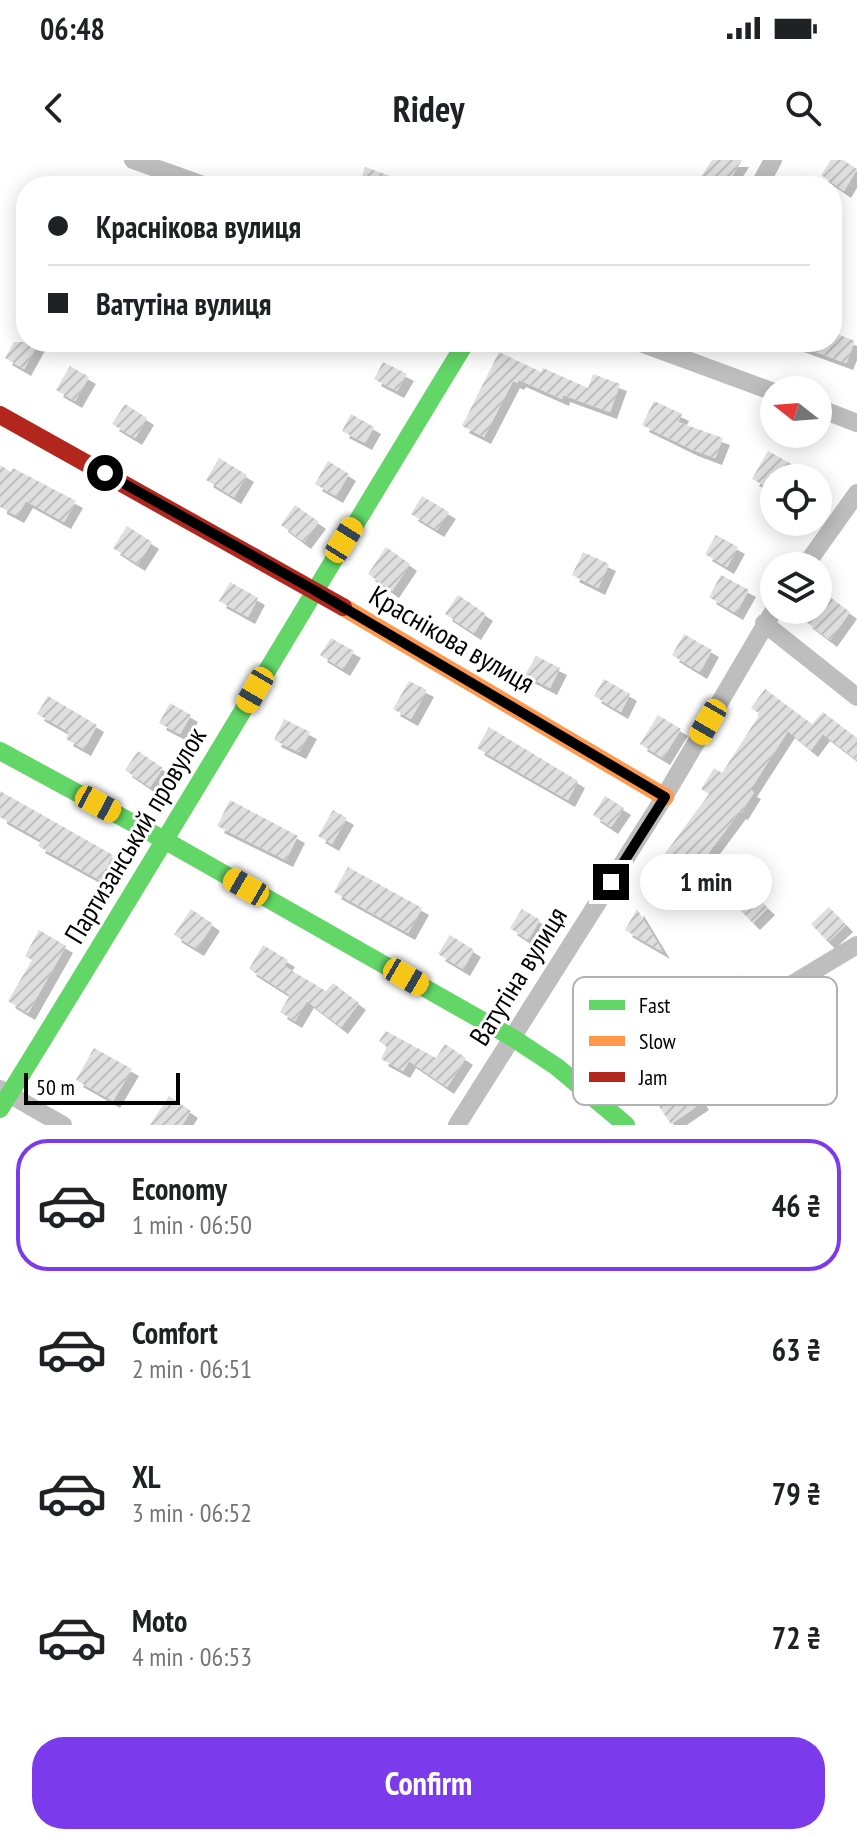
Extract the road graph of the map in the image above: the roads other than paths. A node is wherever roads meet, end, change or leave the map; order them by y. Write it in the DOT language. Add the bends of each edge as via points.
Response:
graph roads {
  1 [pos="133,160"];
  2 [pos="167,166"];
  3 [pos="186,176"];
  4 [pos="460,352"];
  5 [pos="680,352"];
  6 [pos="760,386"];
  7 [pos="832,413"];
  8 [pos="0,415"];
  9 [pos="857,423"];
  10 [pos="857,493"];
  11 [pos="815,552"];
  12 [pos="314,590"];
  13 [pos="765,624"];
  14 [pos="777,624"];
  15 [pos="857,697"];
  16 [pos="0,751"];
  17 [pos="665,797"];
  18 [pos="166,841"];
  19 [pos="857,945"];
  20 [pos="804,977"];
  21 [pos="513,1038"];
  22 [pos="573,1081"];
  23 [pos="3,1097"];
  24 [pos="603,1106"];
  25 [pos="63,1125"];
  26 [pos="457,1125"];
  27 [pos="626,1125"];
  1 -- 2 [label="street"];
  2 -- 3 [label="street"];
  4 -- 12 [label="street, Партизанський провулок"];
  5 -- 6 [label="street"];
  7 -- 9 [label="street"];
  8 -- 12 [label="street, Краснікова вулиця"];
  10 -- 11 [label="street"];
  12 -- 17 [label="street, Краснікова вулиця"];
  12 -- 18 [label="street, Партизанський провулок"];
  13 -- 17 [label="street, Ватутіна вулиця"];
  14 -- 15 [label="street"];
  16 -- 18 [label="street"];
  17 -- 21 [label="street, Ватутіна вулиця"];
  18 -- 21 [label="street"];
  18 -- 23 [label="street, Партизанський провулок"];
  19 -- 20 [label="street"];
  21 -- 22 [label="street"];
  21 -- 26 [label="street, Ватутіна вулиця"];
  23 -- 25 [label="street"];
  24 -- 27 [label="street"];
}
